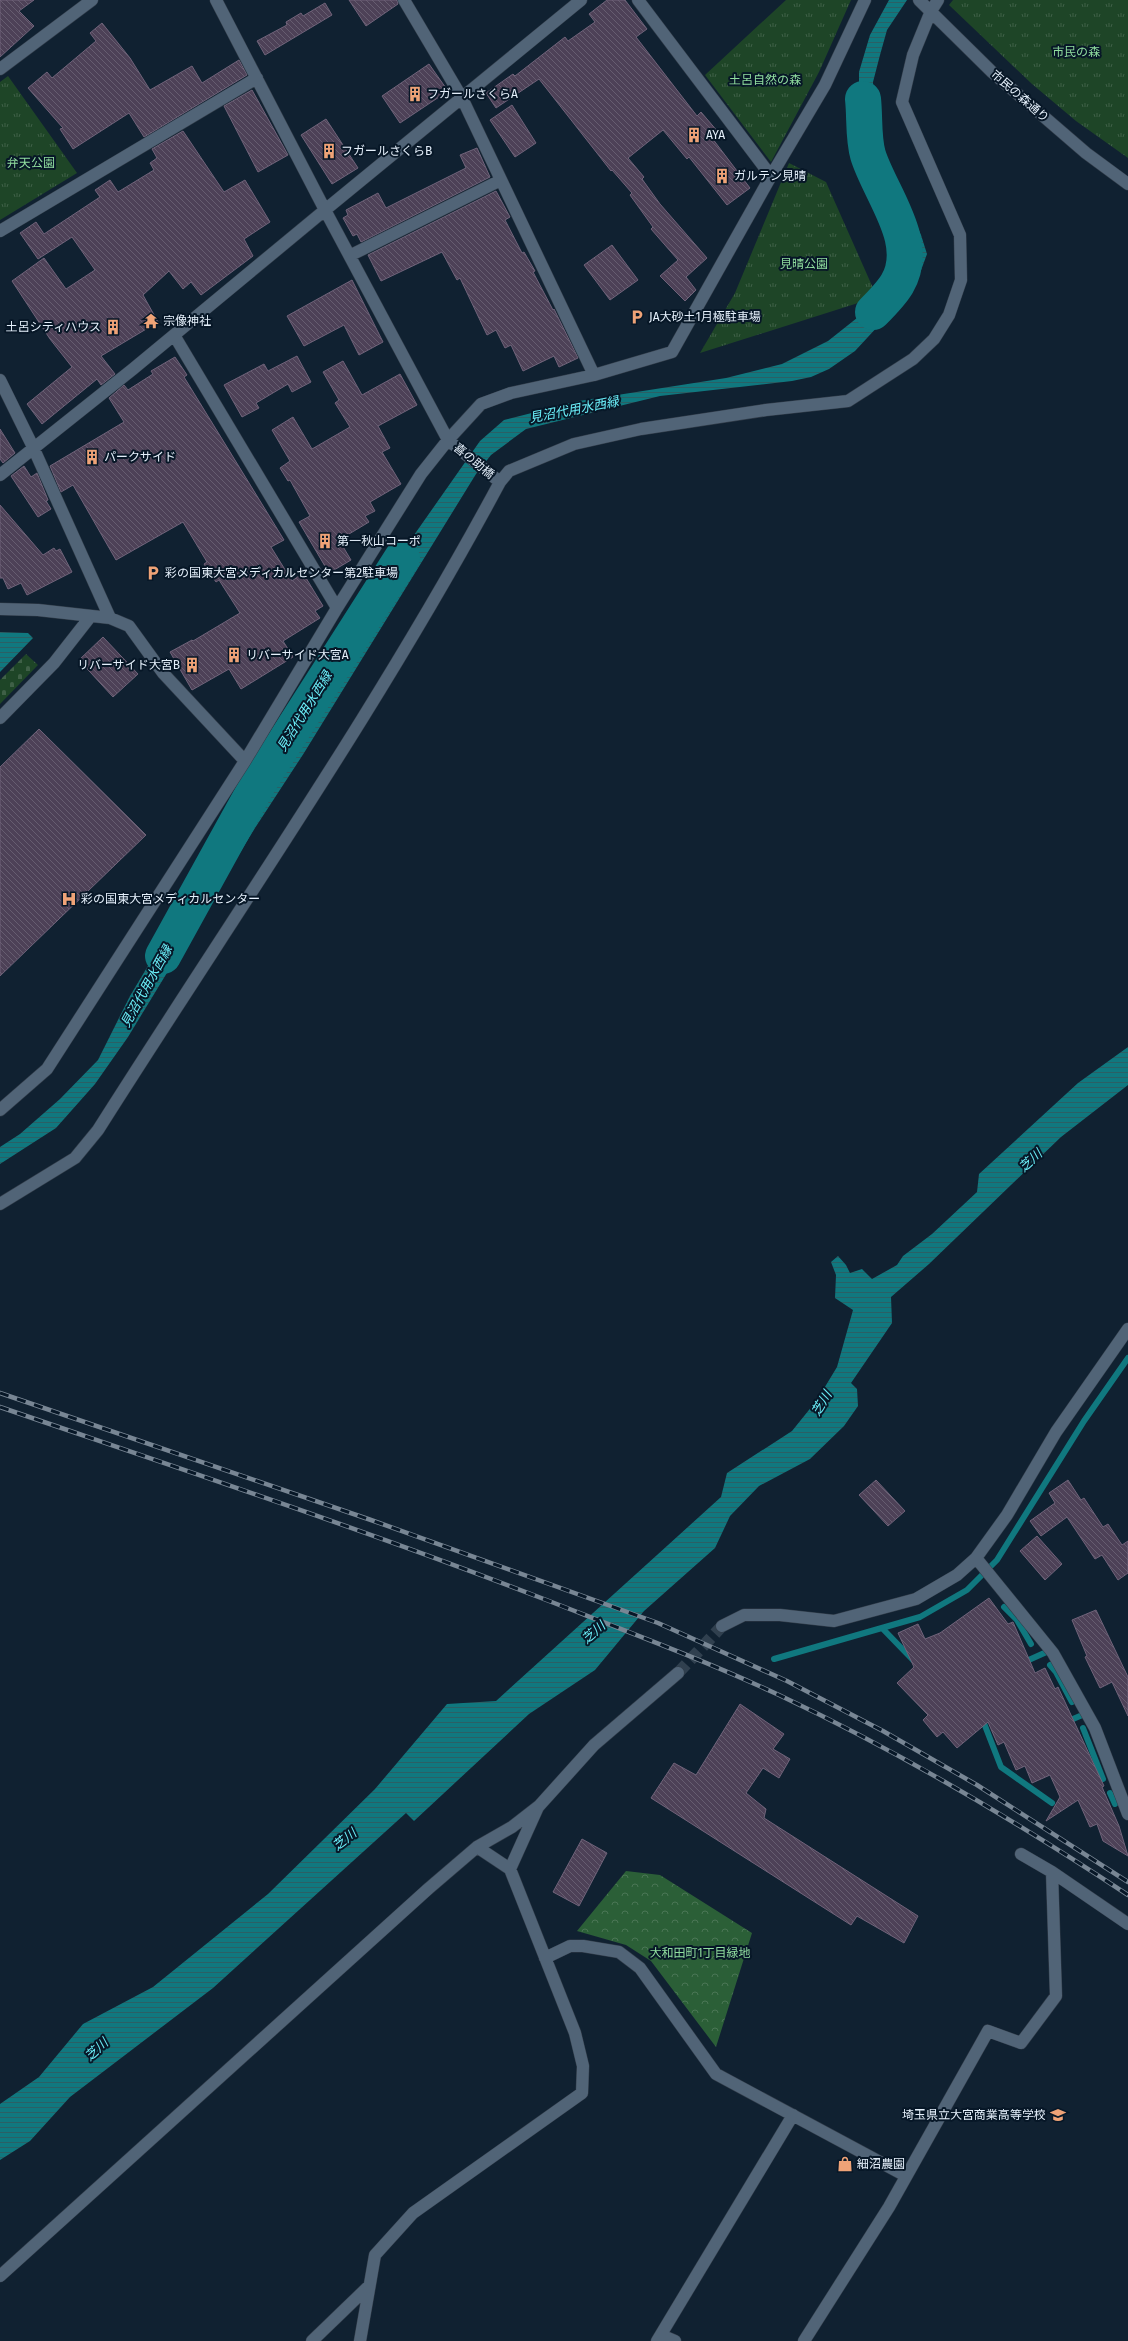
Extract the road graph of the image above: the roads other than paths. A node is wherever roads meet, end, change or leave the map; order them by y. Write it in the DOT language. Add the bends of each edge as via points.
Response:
graph roads {
  1 [pos="92,0"];
  2 [pos="216,0"];
  3 [pos="404,0"];
  4 [pos="581,0"];
  5 [pos="638,0"];
  6 [pos="865,0"];
  7 [pos="920,0"];
  8 [pos="938,0"];
  9 [pos="931,11"];
  10 [pos="0,69"];
  11 [pos="257,78"];
  12 [pos="462,98"];
  13 [pos="771,176"];
  14 [pos="501,180"];
  15 [pos="1128,184"];
  16 [pos="325,210"];
  17 [pos="0,231"];
  18 [pos="351,255"];
  19 [pos="174,335"];
  20 [pos="594,375"];
  21 [pos="0,380"];
  22 [pos="448,440"];
  23 [pos="33,447"];
  24 [pos="0,475"];
  25 [pos="500,482"];
  26 [pos="337,608"];
  27 [pos="0,609"];
  28 [pos="90,617"];
  29 [pos="110,618"];
  30 [pos="0,718"];
  31 [pos="245,761"];
  32 [pos="0,1110"];
  33 [pos="0,1204"];
  34 [pos="1128,1329"];
  35 [pos="976,1558"];
  36 [pos="722,1626"];
  37 [pos="678,1673"];
  38 [pos="539,1806"];
  39 [pos="1128,1814"];
  40 [pos="477,1847"];
  41 [pos="1021,1854"];
  42 [pos="510,1868"];
  43 [pos="1052,1872"];
  44 [pos="1128,1924"];
  45 [pos="545,1958"];
  46 [pos="793,2115"];
  47 [pos="906,2176"];
  48 [pos="0,2276"];
  49 [pos="369,2286"];
  50 [pos="659,2338"];
  51 [pos="312,2341"];
  52 [pos="360,2341"];
  53 [pos="675,2341"];
  54 [pos="804,2341"];
  1 -- 10 [label="street"];
  2 -- 11 [label="street"];
  3 -- 12 [label="street"];
  4 -- 12 [label="street"];
  5 -- 13 [label="street"];
  6 -- 13 [label="street" via="825,85"];
  7 -- 9 [label="street, 市民の森通り"];
  8 -- 9 [label="street"];
  9 -- 15 [label="street, 市民の森通り" via="992,72 1086,153"];
  9 -- 25 [label="street" via="913,55 902,102 960,235 961,280 949,315 934,339 913,359 848,401 766,410 657,427 574,444 509,471"];
  11 -- 16 [label="street"];
  11 -- 17 [label="street"];
  12 -- 14 [label="street"];
  12 -- 16 [label="street"];
  13 -- 20 [label="street" via="672,352"];
  14 -- 18 [label="street"];
  14 -- 20 [label="street"];
  16 -- 18 [label="street"];
  16 -- 19 [label="street"];
  18 -- 22 [label="street"];
  19 -- 23 [label="street"];
  19 -- 26 [label="street"];
  20 -- 22 [label="street" via="511,393 481,404"];
  21 -- 23 [label="street"];
  22 -- 25 [label="street, 喜の助橋"];
  22 -- 26 [label="street" via="421,474"];
  23 -- 24 [label="street"];
  23 -- 29 [label="street"];
  25 -- 33 [label="street" via="425,613 287,837 98,1130 75,1158"];
  26 -- 31 [label="street"];
  27 -- 28 [label="street" via="38,610"];
  28 -- 29 [label="street"];
  28 -- 30 [label="street" via="54,663"];
  29 -- 31 [label="street" via="129,626 162,674"];
  31 -- 32 [label="street" via="47,1069"];
  34 -- 35 [label="street" via="1056,1432 1007,1515"];
  35 -- 36 [label="street" via="957,1575 916,1600 834,1621 780,1615 744,1615"];
  35 -- 39 [label="street" via="1053,1653 1095,1728"];
  37 -- 38 [label="street" via="594,1745"];
  38 -- 40 [label="street" via="512,1827"];
  38 -- 42 [label="street"];
  40 -- 42 [label="street"];
  40 -- 48 [label="street" via="208,2086"];
  41 -- 43 [label="street"];
  42 -- 45 [label="street"];
  43 -- 44 [label="street"];
  43 -- 47 [label="street" via="1056,1996 1021,2042 988,2031"];
  45 -- 46 [label="street" via="570,1946 619,1952 640,1968 716,2074"];
  45 -- 49 [label="street" via="576,2040 583,2066 582,2093 413,2213 375,2255"];
  46 -- 47 [label="street"];
  46 -- 50 [label="street"];
  47 -- 54 [label="street"];
  49 -- 51 [label="street"];
  49 -- 52 [label="street"];
  50 -- 53 [label="street"];
}
